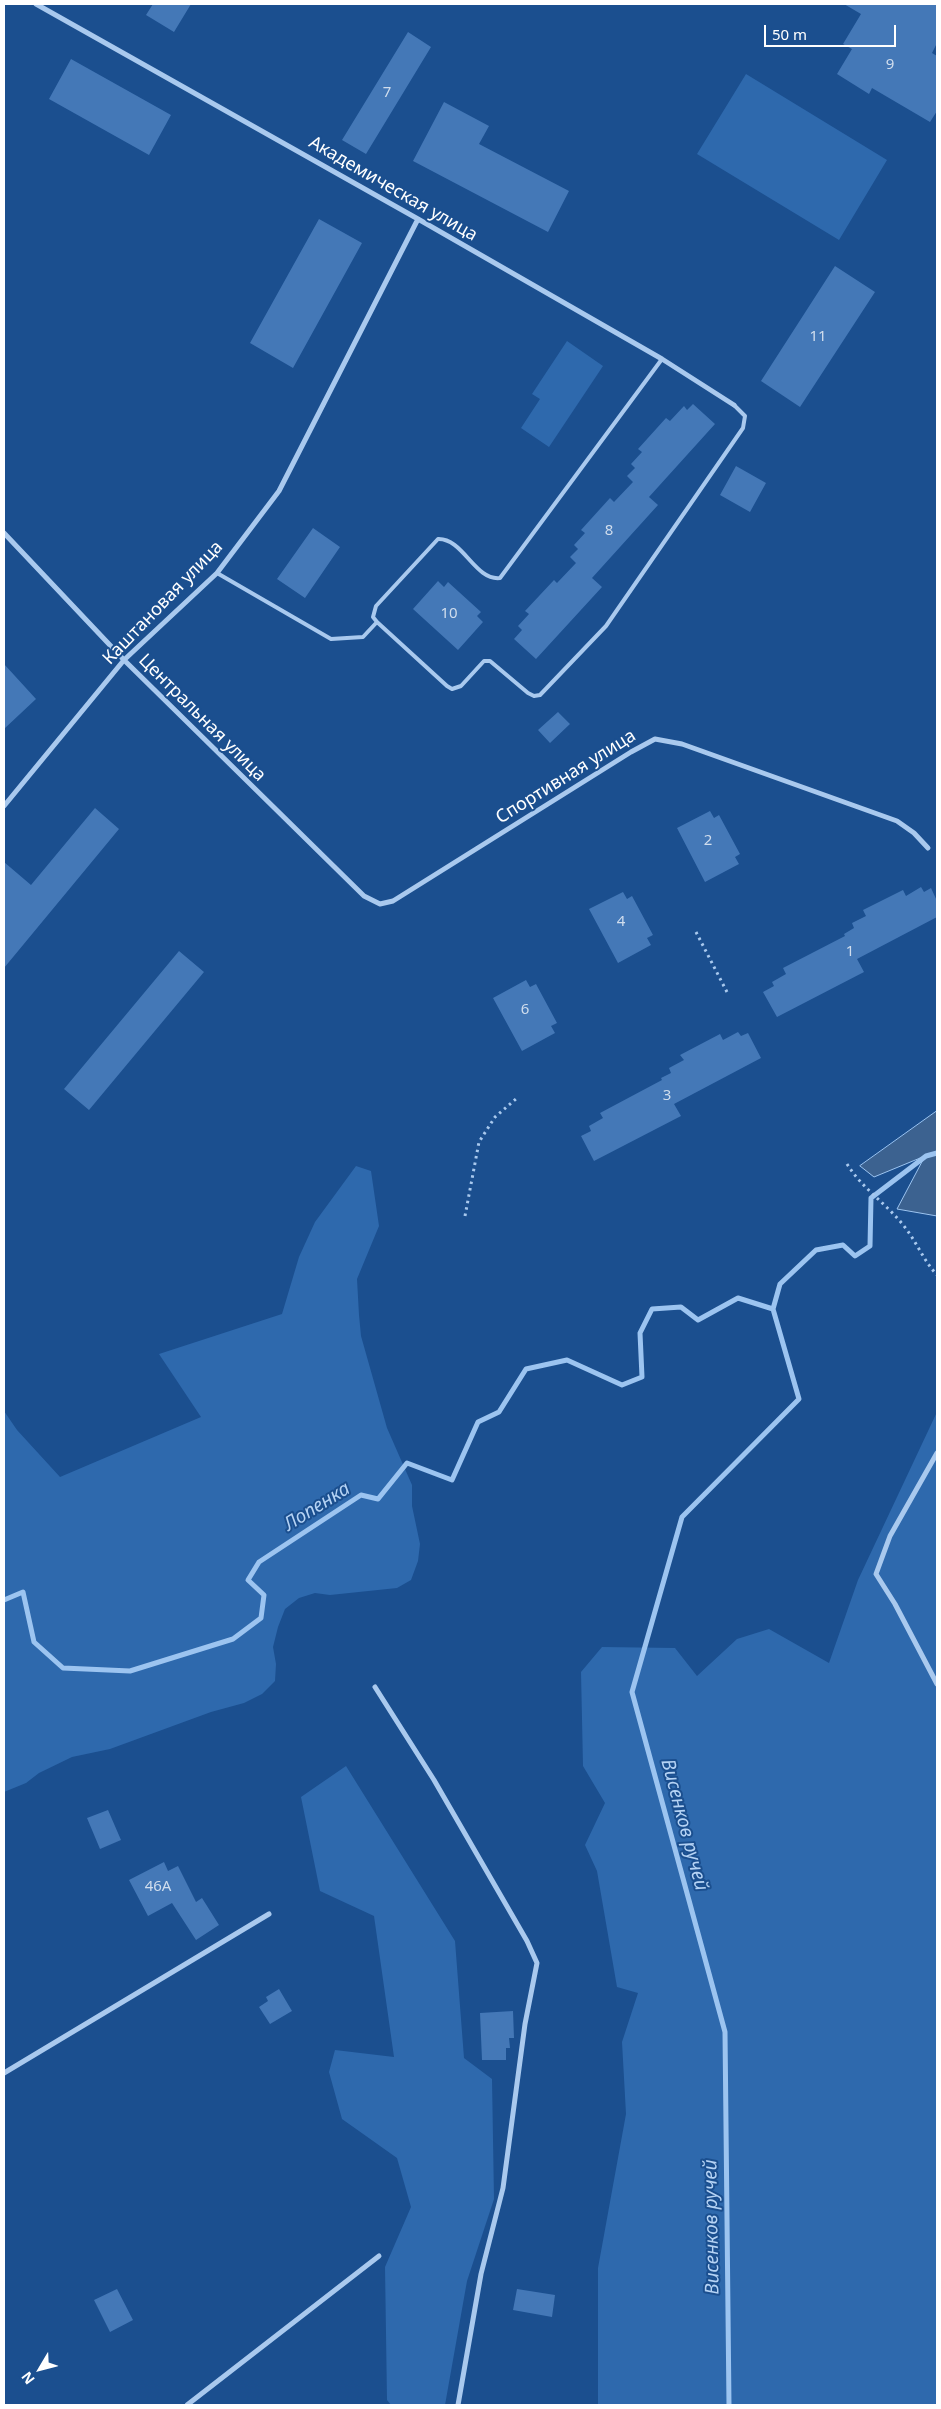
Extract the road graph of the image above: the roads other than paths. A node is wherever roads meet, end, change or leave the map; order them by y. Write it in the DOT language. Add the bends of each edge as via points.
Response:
graph roads {
  1 [pos="36,4"];
  2 [pos="418,219"];
  3 [pos="662,359"];
  4 [pos="734,405"];
  5 [pos="4,533"];
  6 [pos="217,573"];
  7 [pos="377,622"];
  8 [pos="124,660"];
  9 [pos="4,806"];
  10 [pos="928,848"];
  11 [pos="393,902"];
  12 [pos="937,1452"];
  13 [pos="937,1684"];
  14 [pos="375,1687"];
  15 [pos="269,1914"];
  16 [pos="4,2074"];
  17 [pos="379,2256"];
  18 [pos="187,2405"];
  19 [pos="458,2405"];
  1 -- 2 [label="street, Академическая улица"];
  2 -- 3 [label="street, Академическая улица"];
  2 -- 6 [label="street, Каштановая улица" via="279,491"];
  3 -- 4 [label="street, Академическая улица"];
  3 -- 7 [label="lane" via="500,578 486,574 449,541 438,539 376,606 373,617"];
  4 -- 7 [label="lane" via="745,416 743,428 606,626 545,692 534,696 528,693 490,661 484,661 461,686 452,689"];
  5 -- 8 [label="street, Центральная улица"];
  6 -- 7 [label="lane" via="331,639 363,637"];
  6 -- 8 [label="street, Каштановая улица"];
  8 -- 9 [label="street, Каштановая улица"];
  8 -- 11 [label="street, Центральная улица" via="364,896 380,904"];
  10 -- 11 [label="street, Спортивная улица" via="897,821 682,744 655,739"];
  12 -- 13 [label="street" via="890,1536 876,1574"];
  14 -- 19 [label="street" via="434,1780 537,1963 525,2024 503,2188 481,2274"];
  15 -- 16 [label="street"];
  17 -- 18 [label="street"];
}
